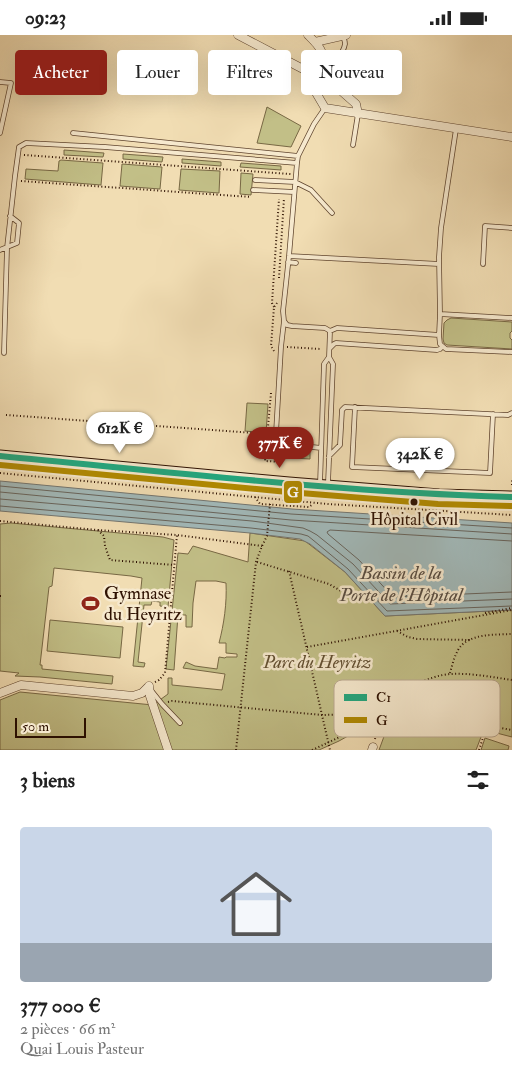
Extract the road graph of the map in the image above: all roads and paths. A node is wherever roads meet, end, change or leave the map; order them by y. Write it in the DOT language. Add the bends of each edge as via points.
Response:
graph roads {
  1 [pos="238,35"];
  2 [pos="308,35"];
  3 [pos="345,35"];
  4 [pos="315,42"];
  5 [pos="321,50"];
  6 [pos="342,50"];
  7 [pos="301,68"];
  8 [pos="0,82"];
  9 [pos="317,95"];
  10 [pos="345,95"];
  11 [pos="325,108"];
  12 [pos="358,114"];
  13 [pos="456,129"];
  14 [pos="0,133"];
  15 [pos="73,133"];
  16 [pos="512,137"];
  17 [pos="160,142"];
  18 [pos="353,145"];
  19 [pos="160,152"];
  20 [pos="18,154"];
  21 [pos="298,156"];
  22 [pos="297,163"];
  23 [pos="296,174"];
  24 [pos="14,180"];
  25 [pos="255,180"];
  26 [pos="295,182"];
  27 [pos="253,190"];
  28 [pos="294,190"];
  29 [pos="284,192"];
  30 [pos="259,197"];
  31 [pos="284,199"];
  32 [pos="332,213"];
  33 [pos="10,216"];
  34 [pos="512,228"];
  35 [pos="6,248"];
  36 [pos="0,250"];
  37 [pos="289,255"];
  38 [pos="288,262"];
  39 [pos="296,263"];
  40 [pos="439,264"];
  41 [pos="483,264"];
  42 [pos="279,284"];
  43 [pos="277,303"];
  44 [pos="274,307"];
  45 [pos="440,314"];
  46 [pos="512,318"];
  47 [pos="284,321"];
  48 [pos="330,331"];
  49 [pos="440,335"];
  50 [pos="285,347"];
  51 [pos="442,347"];
  52 [pos="321,349"];
  53 [pos="329,350"];
  54 [pos="274,351"];
  55 [pos="512,352"];
  56 [pos="4,353"];
  57 [pos="329,357"];
  58 [pos="271,388"];
  59 [pos="355,407"];
  60 [pos="512,413"];
  61 [pos="493,414"];
  62 [pos="6,415"];
  63 [pos="267,434"];
  64 [pos="321,448"];
  65 [pos="0,456"];
  66 [pos="329,456"];
  67 [pos="282,465"];
  68 [pos="0,473"];
  69 [pos="512,480"];
  70 [pos="324,485"];
  71 [pos="512,485"];
  72 [pos="255,497"];
  73 [pos="512,497"];
  74 [pos="314,503"];
  75 [pos="270,504"];
  76 [pos="512,515"];
  77 [pos="0,521"];
  78 [pos="98,529"];
  79 [pos="177,535"];
  80 [pos="262,545"];
  81 [pos="256,561"];
  82 [pos="174,565"];
  83 [pos="289,571"];
  84 [pos="423,591"];
  85 [pos="512,609"];
  86 [pos="397,631"];
  87 [pos="512,634"];
  88 [pos="471,640"];
  89 [pos="307,647"];
  90 [pos="450,674"];
  91 [pos="427,680"];
  92 [pos="512,680"];
  93 [pos="148,686"];
  94 [pos="0,693"];
  95 [pos="162,704"];
  96 [pos="240,707"];
  97 [pos="322,715"];
  98 [pos="334,715"];
  99 [pos="180,723"];
  100 [pos="339,737"];
  101 [pos="483,737"];
  102 [pos="328,743"];
  103 [pos="168,750"];
  104 [pos="236,750"];
  105 [pos="312,750"];
  106 [pos="330,750"];
  107 [pos="479,750"];
  1 -- 7 [label="street"];
  2 -- 4 [label="street"];
  3 -- 4 [label="street"];
  3 -- 6 [label="lane"];
  4 -- 5 [label="street"];
  8 -- 14 [label="lane" via="11,83"];
  9 -- 11 [label="street"];
  10 -- 12 [label="street" via="356,105"];
  11 -- 12 [label="street"];
  11 -- 21 [label="lane"];
  12 -- 13 [label="street"];
  12 -- 18 [label="lane"];
  13 -- 16 [label="street"];
  13 -- 40 [label="lane" via="441,228"];
  15 -- 17 [label="lane"];
  17 -- 19 [label="lane"];
  17 -- 21 [label="lane"];
  19 -- 20 [label="lane" via="26,143 19,147"];
  19 -- 22 [label="lane"];
  20 -- 23 [label="path"];
  20 -- 24 [label="lane"];
  21 -- 22 [label="lane"];
  22 -- 23 [label="lane"];
  23 -- 26 [label="lane"];
  24 -- 30 [label="path"];
  24 -- 33 [label="lane"];
  25 -- 26 [label="lane"];
  26 -- 28 [label="lane"];
  26 -- 32 [label="lane" via="311,191"];
  27 -- 29 [label="lane"];
  28 -- 29 [label="lane"];
  28 -- 37 [label="lane"];
  29 -- 31 [label="path"];
  31 -- 42 [label="path"];
  31 -- 44 [label="path" via="279,199"];
  33 -- 35 [label="lane"];
  33 -- 35 [label="lane" via="18,223 17,243"];
  34 -- 41 [label="lane" via="485,226"];
  35 -- 36 [label="lane"];
  35 -- 56 [label="lane"];
  37 -- 38 [label="lane"];
  37 -- 40 [label="lane"];
  38 -- 39 [label="lane"];
  38 -- 47 [label="lane"];
  40 -- 45 [label="lane"];
  43 -- 44 [label="path"];
  44 -- 54 [label="path" via="271,346"];
  45 -- 46 [label="lane"];
  45 -- 49 [label="lane"];
  47 -- 48 [label="lane" via="287,325"];
  47 -- 64 [label="lane" via="276,433 279,437"];
  48 -- 49 [label="lane" via="337,328"];
  48 -- 53 [label="lane"];
  49 -- 51 [label="lane"];
  50 -- 52 [label="path"];
  51 -- 53 [label="lane" via="437,350 336,343"];
  51 -- 55 [label="lane"];
  53 -- 57 [label="lane"];
  57 -- 64 [label="lane" via="324,363"];
  57 -- 66 [label="lane" via="333,363"];
  58 -- 63 [label="path"];
  59 -- 61 [label="lane"];
  59 -- 61 [label="lane" via="352,467 490,473"];
  59 -- 66 [label="lane" via="342,410 340,445"];
  60 -- 61 [label="lane"];
  62 -- 63 [label="path"];
  63 -- 67 [label="path" via="265,461 282,462"];
  64 -- 70 [label="lane"];
  65 -- 70 [label="main road"];
  66 -- 70 [label="lane"];
  68 -- 72 [label="path"];
  69 -- 71 [label="path"];
  70 -- 73 [label="main road" via="438,495"];
  72 -- 74 [label="path"];
  72 -- 75 [label="path" via="260,504"];
  74 -- 75 [label="path" via="309,507"];
  74 -- 76 [label="path"];
  75 -- 80 [label="path" via="267,537"];
  77 -- 78 [label="path"];
  78 -- 79 [label="path"];
  78 -- 82 [label="path" via="104,537 110,561"];
  79 -- 80 [label="path"];
  79 -- 82 [label="path"];
  80 -- 81 [label="path"];
  81 -- 83 [label="path"];
  81 -- 96 [label="path"];
  82 -- 93 [label="path" via="165,673"];
  83 -- 84 [label="path" via="329,584 358,601 371,602"];
  83 -- 89 [label="path"];
  85 -- 86 [label="path"];
  85 -- 86 [label="path"];
  86 -- 88 [label="path" via="418,639"];
  86 -- 89 [label="path"];
  87 -- 88 [label="path"];
  88 -- 90 [label="path" via="457,651"];
  89 -- 97 [label="path"];
  90 -- 91 [label="path"];
  90 -- 92 [label="path"];
  93 -- 94 [label="street" via="133,696 21,685"];
  93 -- 95 [label="lane"];
  93 -- 103 [label="street"];
  95 -- 96 [label="path" via="172,701"];
  95 -- 99 [label="lane"];
  96 -- 97 [label="path"];
  96 -- 104 [label="path"];
  97 -- 98 [label="path"];
  97 -- 102 [label="path"];
  100 -- 102 [label="path"];
  101 -- 107 [label="path"];
  102 -- 105 [label="path"];
  102 -- 106 [label="path"];
}
